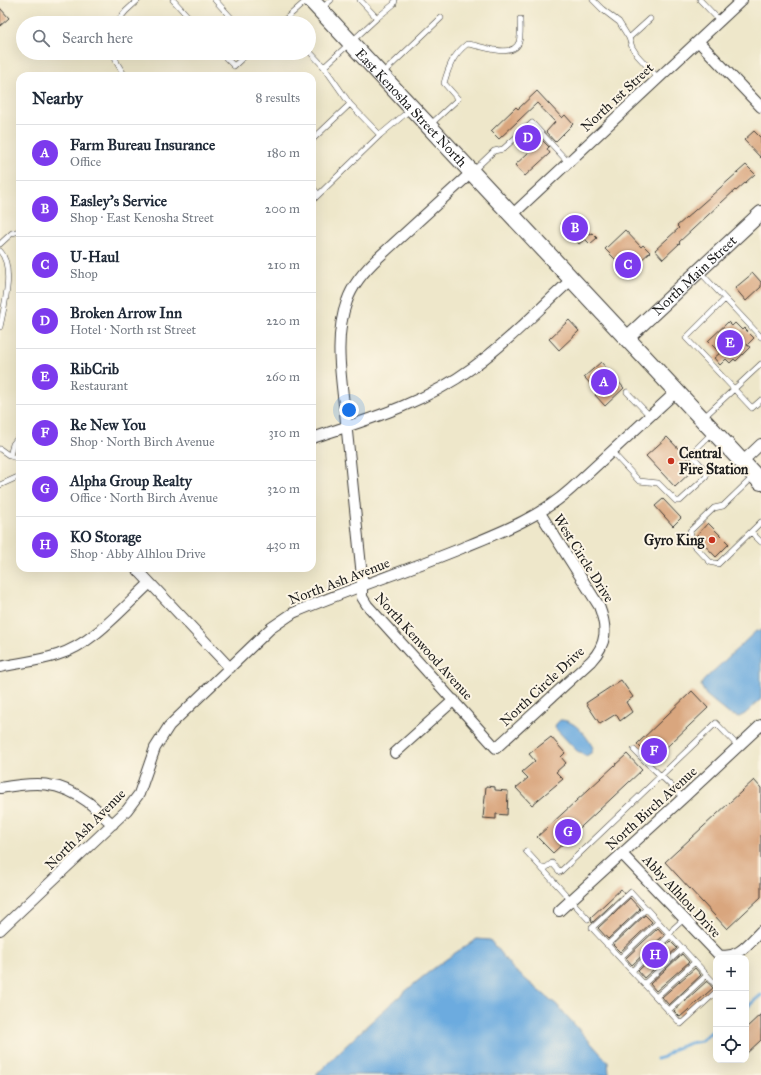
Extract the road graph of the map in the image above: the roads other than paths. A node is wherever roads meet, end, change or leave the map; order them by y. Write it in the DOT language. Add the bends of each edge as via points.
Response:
graph roads {
  1 [pos="138,0"];
  2 [pos="173,0"];
  3 [pos="215,0"];
  4 [pos="307,0"];
  5 [pos="360,0"];
  6 [pos="394,0"];
  7 [pos="593,0"];
  8 [pos="700,0"];
  9 [pos="742,0"];
  10 [pos="320,3"];
  11 [pos="122,16"];
  12 [pos="188,16"];
  13 [pos="230,16"];
  14 [pos="290,16"];
  15 [pos="377,18"];
  16 [pos="441,18"];
  17 [pos="520,19"];
  18 [pos="650,19"];
  19 [pos="720,21"];
  20 [pos="630,38"];
  21 [pos="698,41"];
  22 [pos="350,42"];
  23 [pos="316,58"];
  24 [pos="116,60"];
  25 [pos="228,60"];
  26 [pos="240,60"];
  27 [pos="324,67"];
  28 [pos="123,72"];
  29 [pos="381,75"];
  30 [pos="658,78"];
  31 [pos="350,104"];
  32 [pos="761,107"];
  33 [pos="411,108"];
  34 [pos="428,126"];
  35 [pos="380,135"];
  36 [pos="316,136"];
  37 [pos="568,162"];
  38 [pos="472,172"];
  39 [pos="316,192"];
  40 [pos="318,194"];
  41 [pos="316,197"];
  42 [pos="761,213"];
  43 [pos="512,215"];
  44 [pos="16,232"];
  45 [pos="0,244"];
  46 [pos="0,250"];
  47 [pos="699,271"];
  48 [pos="567,274"];
  49 [pos="725,299"];
  50 [pos="0,327"];
  51 [pos="761,337"];
  52 [pos="627,338"];
  53 [pos="761,364"];
  54 [pos="734,389"];
  55 [pos="677,391"];
  56 [pos="627,392"];
  57 [pos="761,400"];
  58 [pos="650,416"];
  59 [pos="702,419"];
  60 [pos="346,427"];
  61 [pos="714,431"];
  62 [pos="316,437"];
  63 [pos="16,440"];
  64 [pos="761,444"];
  65 [pos="0,449"];
  66 [pos="612,452"];
  67 [pos="10,456"];
  68 [pos="16,458"];
  69 [pos="742,462"];
  70 [pos="16,478"];
  71 [pos="758,479"];
  72 [pos="0,485"];
  73 [pos="540,513"];
  74 [pos="761,522"];
  75 [pos="751,532"];
  76 [pos="761,542"];
  77 [pos="140,572"];
  78 [pos="150,582"];
  79 [pos="362,587"];
  80 [pos="604,618"];
  81 [pos="0,667"];
  82 [pos="230,668"];
  83 [pos="454,700"];
  84 [pos="761,725"];
  85 [pos="738,746"];
  86 [pos="496,748"];
  87 [pos="634,750"];
  88 [pos="395,753"];
  89 [pos="661,776"];
  90 [pos="0,788"];
  91 [pos="684,798"];
  92 [pos="113,824"];
  93 [pos="526,851"];
  94 [pos="622,854"];
  95 [pos="543,870"];
  96 [pos="571,900"];
  97 [pos="646,909"];
  98 [pos="559,911"];
  99 [pos="588,919"];
  100 [pos="684,919"];
  101 [pos="658,922"];
  102 [pos="0,930"];
  103 [pos="761,932"];
  104 [pos="670,934"];
  105 [pos="607,945"];
  106 [pos="683,948"];
  107 [pos="620,958"];
  108 [pos="695,962"];
  109 [pos="632,971"];
  110 [pos="707,975"];
  111 [pos="713,982"];
  112 [pos="644,984"];
  113 [pos="713,995"];
  114 [pos="656,997"];
  115 [pos="668,1011"];
  1 -- 11 [label="lane"];
  2 -- 12 [label="lane"];
  3 -- 13 [label="lane"];
  4 -- 14 [label="lane"];
  5 -- 15 [label="lane"];
  6 -- 15 [label="lane" via="394,4"];
  7 -- 20 [label="lane" via="619,22"];
  8 -- 19 [label="lane"];
  9 -- 19 [label="street, North 1st Street"];
  10 -- 22 [label="main road, East Kenosha Street North"];
  15 -- 22 [label="lane"];
  16 -- 29 [label="lane"];
  17 -- 34 [label="lane" via="519,43 513,50 467,44 458,52 444,83 458,99"];
  18 -- 20 [label="lane"];
  19 -- 21 [label="street, North 1st Street"];
  20 -- 30 [label="lane" via="637,55"];
  21 -- 30 [label="street, North 1st Street"];
  21 -- 32 [label="street"];
  22 -- 27 [label="lane"];
  22 -- 29 [label="main road, East Kenosha Street North"];
  23 -- 27 [label="lane"];
  24 -- 28 [label="lane"];
  25 -- 26 [label="lane" via="234,66"];
  27 -- 31 [label="lane"];
  29 -- 33 [label="main road, East Kenosha Street North"];
  30 -- 37 [label="street, North 1st Street"];
  31 -- 35 [label="lane"];
  31 -- 36 [label="lane"];
  33 -- 34 [label="main road, East Kenosha Street North"];
  33 -- 35 [label="lane"];
  34 -- 38 [label="main road, East Kenosha Street North"];
  35 -- 40 [label="lane"];
  37 -- 38 [label="lane" via="532,123 503,149 494,151"];
  37 -- 43 [label="street, North 1st Street"];
  38 -- 43 [label="main road, East Kenosha Street North"];
  38 -- 60 [label="street, North Kenwood Avenue" via="366,270 350,294 342,320 340,344"];
  39 -- 40 [label="lane"];
  40 -- 41 [label="lane"];
  42 -- 47 [label="main road, North Main Street"];
  43 -- 48 [label="main road, East Kenosha Street North"];
  44 -- 45 [label="lane"];
  46 -- 50 [label="lane" via="4,255 7,269"];
  47 -- 49 [label="lane"];
  47 -- 52 [label="main road, North Main Street"];
  48 -- 52 [label="main road"];
  48 -- 60 [label="street" via="495,349 472,368 402,407"];
  49 -- 51 [label="lane"];
  49 -- 54 [label="lane" via="686,338"];
  52 -- 55 [label="main road"];
  53 -- 54 [label="lane"];
  54 -- 57 [label="lane" via="752,408"];
  54 -- 59 [label="lane"];
  55 -- 58 [label="street, North Ash Avenue"];
  55 -- 59 [label="main road"];
  56 -- 58 [label="lane"];
  58 -- 66 [label="street, North Ash Avenue"];
  59 -- 61 [label="main road"];
  60 -- 62 [label="street"];
  60 -- 79 [label="street, North Kenwood Avenue"];
  61 -- 66 [label="lane" via="691,454 707,472 706,477 680,501 676,501 658,483 639,481"];
  61 -- 69 [label="main road"];
  63 -- 67 [label="lane"];
  64 -- 69 [label="street"];
  65 -- 67 [label="lane"];
  66 -- 73 [label="street, North Ash Avenue"];
  67 -- 68 [label="lane"];
  69 -- 71 [label="main road"];
  70 -- 72 [label="lane"];
  71 -- 75 [label="lane" via="724,506 714,508 690,532 692,543 710,562 718,564"];
  73 -- 79 [label="street, North Ash Avenue" via="495,535"];
  73 -- 80 [label="street, West Circle Drive"];
  74 -- 75 [label="lane"];
  75 -- 76 [label="lane"];
  77 -- 78 [label="street"];
  78 -- 81 [label="street" via="93,636 78,646 57,655"];
  78 -- 82 [label="street"];
  79 -- 82 [label="street, North Ash Avenue" via="303,608 284,618"];
  79 -- 83 [label="street, North Kenwood Avenue" via="362,597 367,605"];
  80 -- 86 [label="street, North Circle Drive" via="604,640 596,656"];
  82 -- 92 [label="street, North Ash Avenue" via="169,726 155,748 136,800"];
  83 -- 86 [label="street, North Kenwood Avenue"];
  83 -- 88 [label="street"];
  84 -- 85 [label="street, North Birch Avenue"];
  85 -- 89 [label="lane" via="716,722"];
  85 -- 91 [label="street, North Birch Avenue"];
  87 -- 89 [label="lane"];
  89 -- 91 [label="lane"];
  89 -- 95 [label="lane" via="560,872 552,864"];
  90 -- 92 [label="street" via="35,783 63,789 88,802"];
  91 -- 94 [label="street, North Birch Avenue"];
  92 -- 102 [label="street, North Ash Avenue"];
  93 -- 95 [label="lane"];
  94 -- 96 [label="street, North Birch Avenue"];
  94 -- 100 [label="street, Abby Alhlou Drive"];
  95 -- 96 [label="lane"];
  96 -- 98 [label="street, North Birch Avenue"];
  96 -- 99 [label="lane"];
  97 -- 101 [label="lane"];
  97 -- 105 [label="lane"];
  97 -- 105 [label="lane" via="631,892 592,928"];
  100 -- 103 [label="street, Abby Alhlou Drive" via="712,950 726,957 734,956"];
  100 -- 104 [label="lane"];
  101 -- 104 [label="lane"];
  101 -- 107 [label="lane"];
  104 -- 106 [label="lane"];
  104 -- 109 [label="lane"];
  105 -- 107 [label="lane"];
  106 -- 108 [label="lane"];
  106 -- 112 [label="lane"];
  107 -- 109 [label="lane"];
  108 -- 110 [label="lane"];
  108 -- 114 [label="lane"];
  109 -- 112 [label="lane"];
  110 -- 111 [label="lane"];
  110 -- 115 [label="lane"];
  112 -- 114 [label="lane"];
  113 -- 115 [label="lane" via="681,1024"];
  114 -- 115 [label="lane"];
}
